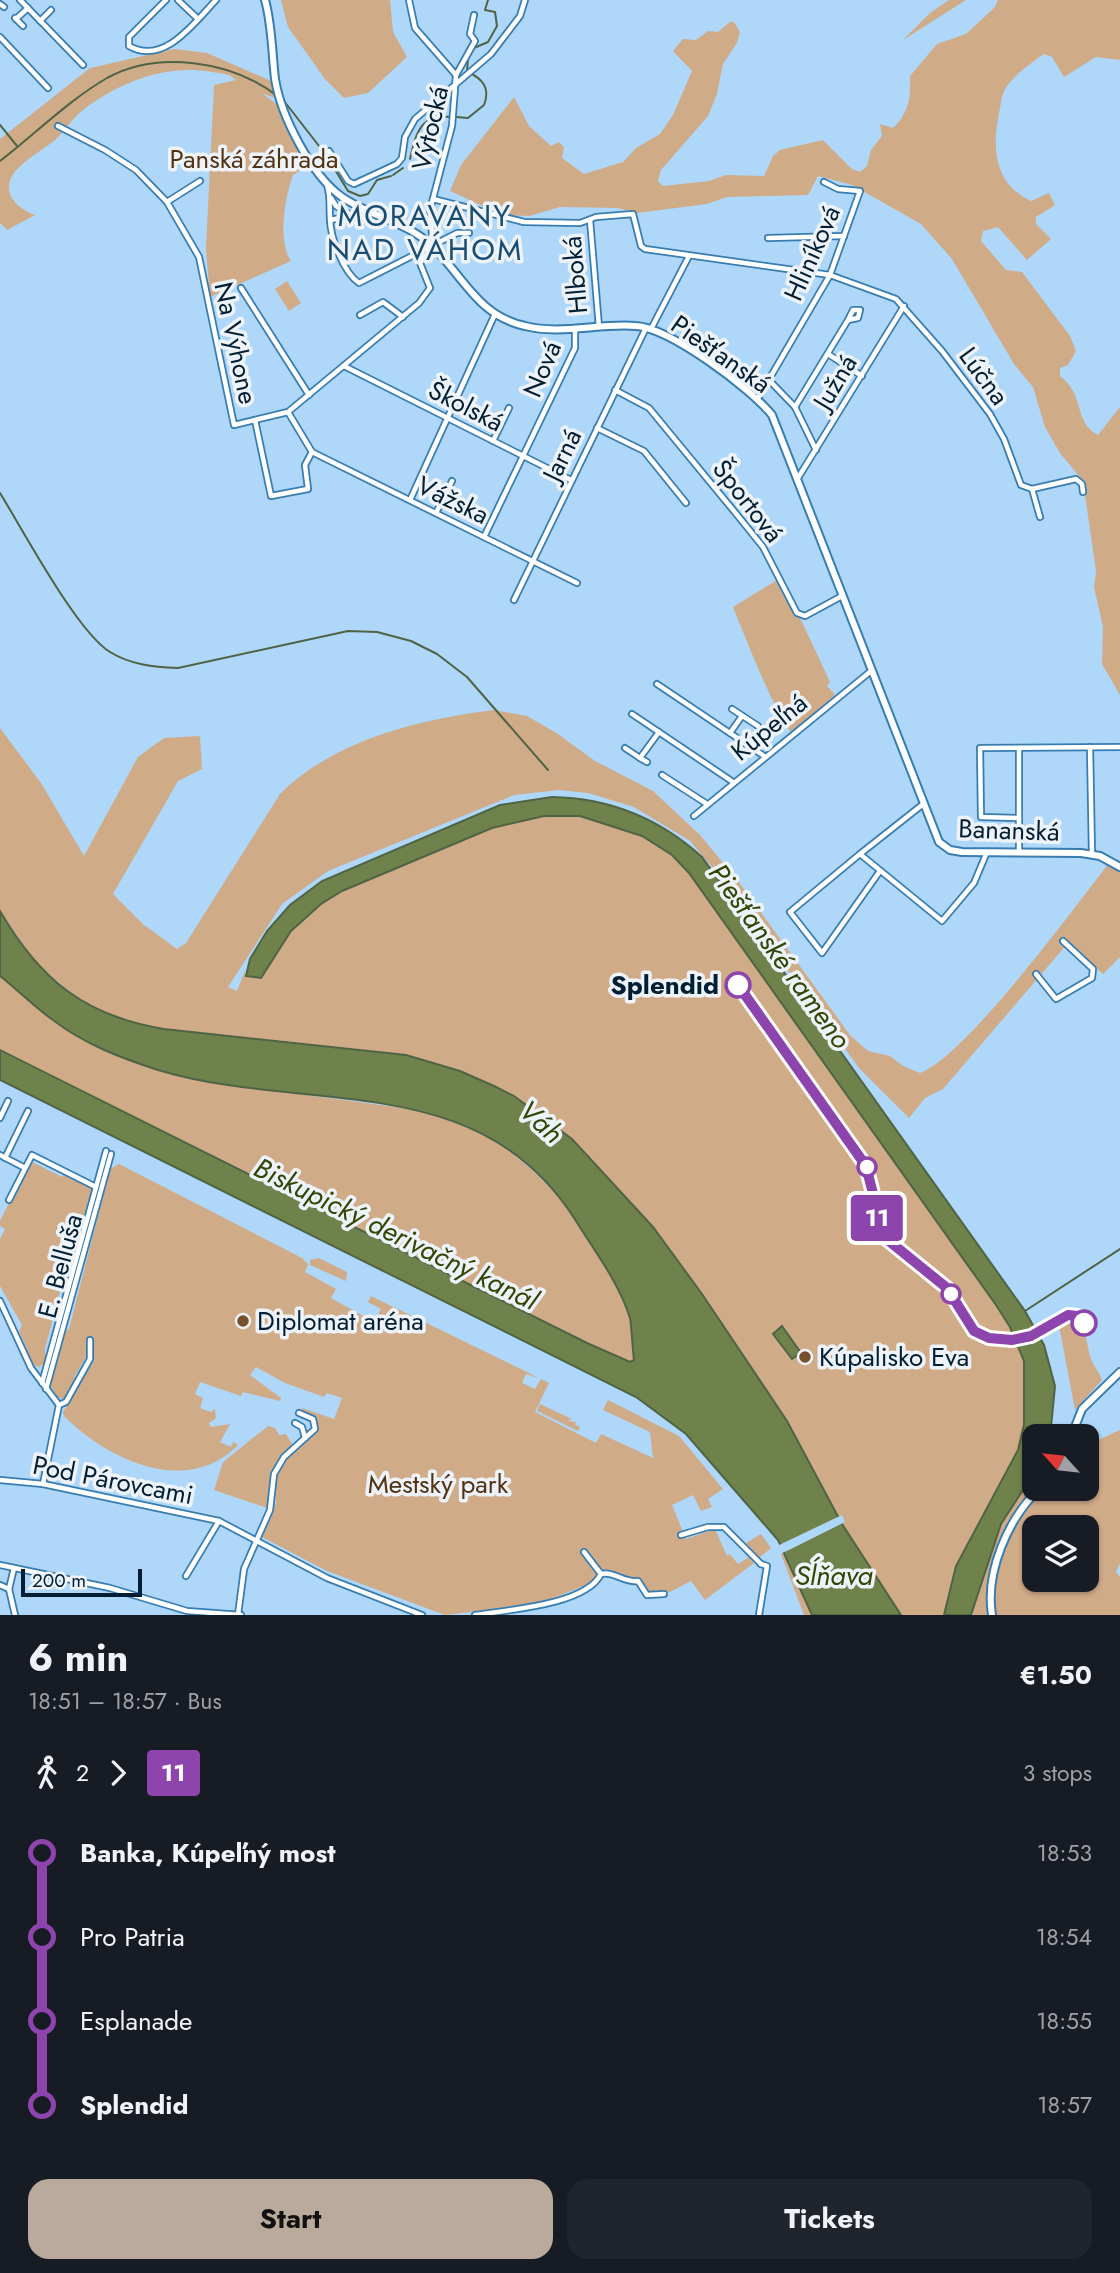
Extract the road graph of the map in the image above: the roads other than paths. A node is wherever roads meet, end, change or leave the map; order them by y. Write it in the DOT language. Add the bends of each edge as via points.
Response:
graph roads {
  1 [pos="20,0"];
  2 [pos="166,0"];
  3 [pos="178,0"];
  4 [pos="216,0"];
  5 [pos="265,0"];
  6 [pos="409,0"];
  7 [pos="525,0"];
  8 [pos="46,5"];
  9 [pos="28,8"];
  10 [pos="474,15"];
  11 [pos="198,19"];
  12 [pos="40,21"];
  13 [pos="23,26"];
  14 [pos="0,37"];
  15 [pos="83,65"];
  16 [pos="456,75"];
  17 [pos="457,83"];
  18 [pos="48,88"];
  19 [pos="58,126"];
  20 [pos="329,150"];
  21 [pos="200,181"];
  22 [pos="325,181"];
  23 [pos="824,182"];
  24 [pos="331,197"];
  25 [pos="433,200"];
  26 [pos="167,202"];
  27 [pos="367,211"];
  28 [pos="352,216"];
  29 [pos="590,219"];
  30 [pos="330,220"];
  31 [pos="469,233"];
  32 [pos="844,236"];
  33 [pos="768,238"];
  34 [pos="433,246"];
  35 [pos="689,256"];
  36 [pos="830,275"];
  37 [pos="241,288"];
  38 [pos="904,306"];
  39 [pos="495,313"];
  40 [pos="360,315"];
  41 [pos="403,317"];
  42 [pos="848,320"];
  43 [pos="599,327"];
  44 [pos="575,328"];
  45 [pos="649,328"];
  46 [pos="828,354"];
  47 [pos="344,366"];
  48 [pos="862,376"];
  49 [pos="768,379"];
  50 [pos="615,390"];
  51 [pos="309,395"];
  52 [pos="757,400"];
  53 [pos="795,407"];
  54 [pos="509,408"];
  55 [pos="288,412"];
  56 [pos="449,418"];
  57 [pos="255,420"];
  58 [pos="597,428"];
  59 [pos="493,441"];
  60 [pos="816,451"];
  61 [pos="312,452"];
  62 [pos="523,456"];
  63 [pos="798,478"];
  64 [pos="571,480"];
  65 [pos="452,481"];
  66 [pos="1032,489"];
  67 [pos="1083,492"];
  68 [pos="410,500"];
  69 [pos="686,503"];
  70 [pos="436,513"];
  71 [pos="1040,517"];
  72 [pos="484,537"];
  73 [pos="532,561"];
  74 [pos="577,583"];
  75 [pos="842,596"];
  76 [pos="514,600"];
  77 [pos="871,671"];
  78 [pos="657,684"];
  79 [pos="732,709"];
  80 [pos="632,714"];
  81 [pos="741,716"];
  82 [pos="891,724"];
  83 [pos="758,726"];
  84 [pos="659,732"];
  85 [pos="730,733"];
  86 [pos="1090,747"];
  87 [pos="1120,747"];
  88 [pos="625,748"];
  89 [pos="1019,748"];
  90 [pos="764,756"];
  91 [pos="640,758"];
  92 [pos="647,762"];
  93 [pos="662,775"];
  94 [pos="684,781"];
  95 [pos="733,782"];
  96 [pos="681,787"];
  97 [pos="707,803"];
  98 [pos="922,805"];
  99 [pos="694,816"];
  100 [pos="1019,818"];
  101 [pos="987,852"];
  102 [pos="1019,852"];
  103 [pos="1092,854"];
  104 [pos="860,855"];
  105 [pos="1120,867"];
  106 [pos="880,871"];
  107 [pos="1063,941"];
  108 [pos="1036,974"];
  109 [pos="8,1101"];
  110 [pos="29,1111"];
  111 [pos="0,1118"];
  112 [pos="3,1156"];
  113 [pos="26,1168"];
  114 [pos="96,1187"];
  115 [pos="9,1200"];
  116 [pos="0,1301"];
  117 [pos="90,1340"];
  118 [pos="47,1365"];
  119 [pos="31,1368"];
  120 [pos="1120,1372"];
  121 [pos="1120,1378"];
  122 [pos="42,1383"];
  123 [pos="1110,1384"];
  124 [pos="46,1389"];
  125 [pos="59,1405"];
  126 [pos="299,1413"];
  127 [pos="295,1423"];
  128 [pos="1075,1424"];
  129 [pos="305,1438"];
  130 [pos="0,1480"];
  131 [pos="44,1484"];
  132 [pos="1028,1502"];
  133 [pos="219,1521"];
  134 [pos="681,1535"];
  135 [pos="256,1539"];
  136 [pos="584,1552"];
  137 [pos="0,1565"];
  138 [pos="14,1568"];
  139 [pos="601,1574"];
  140 [pos="186,1576"];
  141 [pos="0,1585"];
  142 [pos="9,1589"];
  143 [pos="664,1594"];
  144 [pos="410,1609"];
  145 [pos="189,1613"];
  146 [pos="214,1614"];
  147 [pos="15,1615"];
  148 [pos="239,1615"];
  149 [pos="411,1615"];
  150 [pos="422,1615"];
  151 [pos="475,1615"];
  152 [pos="759,1615"];
  153 [pos="992,1615"];
  1 -- 9 [label="street"];
  2 -- 11 [label="street" via="127,43 142,51 170,45"];
  3 -- 11 [label="street"];
  4 -- 11 [label="street"];
  5 -- 22 [label="main road, Piešťanská" via="280,101"];
  6 -- 16 [label="street" via="415,28"];
  7 -- 17 [label="street, Výtocká" via="520,16 491,54"];
  8 -- 12 [label="street" via="52,11"];
  9 -- 12 [label="street"];
  9 -- 13 [label="street" via="15,18"];
  10 -- 16 [label="street" via="470,34 475,41"];
  12 -- 15 [label="street"];
  14 -- 18 [label="street"];
  16 -- 17 [label="street"];
  17 -- 20 [label="street" via="415,119 405,137 402,158 389,169 351,184"];
  17 -- 25 [label="street, Výtocká"];
  19 -- 26 [label="street, Na Výhone" via="136,170"];
  21 -- 26 [label="street"];
  22 -- 24 [label="street"];
  22 -- 27 [label="main road, Piešťanská"];
  23 -- 32 [label="street, Hliníková" via="860,191"];
  24 -- 28 [label="street"];
  24 -- 30 [label="street"];
  25 -- 29 [label="street" via="516,221 580,223"];
  25 -- 34 [label="street, Výtocká"];
  26 -- 57 [label="street, Na Výhone" via="199,257 234,425"];
  27 -- 28 [label="street"];
  27 -- 34 [label="main road, Piešťanská" via="401,225"];
  28 -- 30 [label="street"];
  29 -- 35 [label="street, Lúčna" via="633,214 643,248"];
  29 -- 43 [label="street, Hlboká"];
  30 -- 34 [label="street" via="337,250 355,280 362,283"];
  31 -- 34 [label="street" via="457,233"];
  32 -- 33 [label="street"];
  32 -- 36 [label="street, Hliníková"];
  34 -- 39 [label="main road, Piešťanská" via="471,295"];
  34 -- 41 [label="street, Na Výhone" via="420,263 429,291"];
  35 -- 36 [label="street, Lúčna"];
  35 -- 45 [label="street, Jarná"];
  36 -- 38 [label="street, Lúčna"];
  36 -- 49 [label="street, Hliníková"];
  37 -- 51 [label="street"];
  38 -- 48 [label="street, Južná"];
  38 -- 66 [label="street, Lúčna" via="990,414 1021,485"];
  39 -- 44 [label="main road, Piešťanská" via="523,326"];
  39 -- 56 [label="street"];
  40 -- 41 [label="street" via="383,302"];
  41 -- 47 [label="street, Na Výhone"];
  42 -- 46 [label="street"];
  43 -- 44 [label="main road, Piešťanská"];
  43 -- 45 [label="main road, Piešťanská"];
  44 -- 62 [label="street, Nová" via="575,348"];
  45 -- 50 [label="street, Jarná"];
  45 -- 52 [label="main road, Piešťanská" via="677,341"];
  46 -- 48 [label="street"];
  46 -- 53 [label="street"];
  47 -- 51 [label="street, Na Výhone"];
  47 -- 56 [label="street, Školská"];
  48 -- 60 [label="street, Južná"];
  49 -- 52 [label="street, Hliníková"];
  49 -- 53 [label="street"];
  50 -- 58 [label="street, Jarná"];
  50 -- 75 [label="street, Športová" via="649,408 738,516 763,547 797,614 805,616"];
  51 -- 55 [label="street, Na Výhone"];
  52 -- 63 [label="main road, Piešťanská" via="778,428"];
  53 -- 60 [label="street"];
  54 -- 59 [label="street"];
  55 -- 57 [label="street, Na Výhone"];
  55 -- 61 [label="street"];
  56 -- 59 [label="street, Školská"];
  56 -- 68 [label="street"];
  57 -- 61 [label="street" via="271,496 308,489 305,465"];
  58 -- 64 [label="street, Jarná"];
  58 -- 69 [label="street" via="644,451"];
  59 -- 62 [label="street, Školská"];
  60 -- 63 [label="street, Južná"];
  61 -- 68 [label="street, Vážska"];
  62 -- 64 [label="street, Školská"];
  62 -- 72 [label="street, Nová"];
  63 -- 75 [label="main road, Piešťanská"];
  64 -- 73 [label="street, Jarná"];
  65 -- 70 [label="street"];
  66 -- 67 [label="street" via="1076,479"];
  66 -- 71 [label="street"];
  68 -- 70 [label="street, Vážska"];
  70 -- 72 [label="street, Vážska"];
  72 -- 73 [label="street, Vážska"];
  73 -- 74 [label="street, Vážska"];
  73 -- 76 [label="street, Jarná"];
  75 -- 77 [label="main road, Piešťanská"];
  77 -- 82 [label="main road, Piešťanská"];
  77 -- 90 [label="street, Kúpeľná"];
  78 -- 85 [label="street"];
  79 -- 81 [label="street"];
  80 -- 84 [label="street"];
  81 -- 83 [label="street"];
  81 -- 85 [label="street"];
  82 -- 98 [label="main road, Bananská"];
  84 -- 91 [label="street"];
  84 -- 95 [label="street"];
  85 -- 90 [label="street"];
  86 -- 87 [label="street"];
  86 -- 89 [label="street"];
  86 -- 103 [label="street"];
  88 -- 91 [label="street"];
  89 -- 100 [label="street"];
  89 -- 100 [label="street" via="980,748 980,815"];
  90 -- 95 [label="street, Kúpeľná"];
  91 -- 92 [label="street"];
  93 -- 96 [label="street"];
  94 -- 96 [label="street"];
  95 -- 97 [label="street, Kúpeľná"];
  96 -- 97 [label="street"];
  97 -- 99 [label="street, Kúpeľná"];
  98 -- 101 [label="main road, Bananská" via="945,848"];
  98 -- 104 [label="street"];
  100 -- 102 [label="street"];
  101 -- 102 [label="main road, Bananská"];
  101 -- 106 [label="street" via="974,883 942,921"];
  102 -- 103 [label="main road, Bananská"];
  103 -- 105 [label="main road, Bananská"];
  104 -- 106 [label="street"];
  104 -- 106 [label="street" via="790,912 822,953"];
  107 -- 108 [label="street" via="1093,969 1092,978 1056,999"];
  109 -- 111 [label="street"];
  110 -- 112 [label="street"];
  112 -- 113 [label="street"];
  113 -- 114 [label="street" via="32,1155"];
  113 -- 115 [label="street"];
  114 -- 118 [label="street, E. Belluša"];
  114 -- 124 [label="street, E. Belluša" via="108,1153"];
  116 -- 119 [label="street"];
  117 -- 125 [label="street" via="90,1359 66,1402"];
  118 -- 119 [label="street"];
  118 -- 122 [label="street, E. Belluša"];
  119 -- 122 [label="street"];
  120 -- 123 [label="main road"];
  121 -- 123 [label="main road"];
  122 -- 124 [label="street"];
  123 -- 128 [label="main road" via="1079,1413"];
  124 -- 125 [label="street"];
  125 -- 131 [label="street"];
  126 -- 129 [label="street" via="313,1419 313,1433"];
  127 -- 129 [label="street" via="302,1427"];
  129 -- 135 [label="street" via="277,1467 270,1510"];
  130 -- 131 [label="street, Pod Párovcami"];
  131 -- 133 [label="street, Pod Párovcami"];
  132 -- 153 [label="main road" via="1008,1531 992,1588"];
  133 -- 135 [label="street, Pod Párovcami"];
  133 -- 140 [label="street, Pod Párovcami"];
  134 -- 152 [label="street" via="724,1527 761,1564 764,1577"];
  135 -- 144 [label="street, Pod Párovcami" via="327,1578"];
  135 -- 148 [label="street" via="244,1569"];
  136 -- 139 [label="street"];
  137 -- 138 [label="street"];
  138 -- 142 [label="street"];
  138 -- 145 [label="street" via="110,1588"];
  139 -- 143 [label="street" via="629,1583 638,1581 647,1595"];
  139 -- 151 [label="street" via="582,1591 538,1606"];
  141 -- 142 [label="street"];
  142 -- 147 [label="street"];
  144 -- 149 [label="street"];
  144 -- 150 [label="street, Pod Párovcami"];
  145 -- 146 [label="street"];
  146 -- 148 [label="street"];
}
